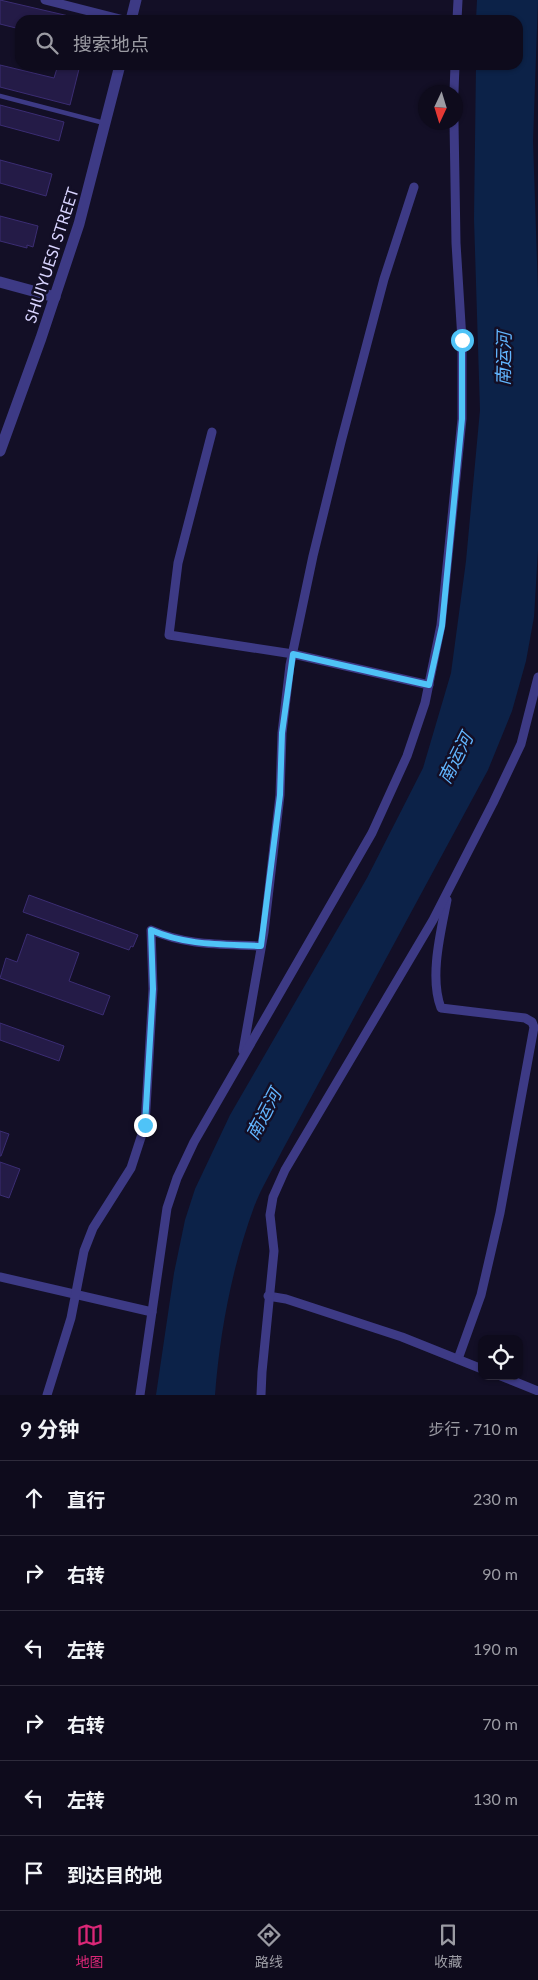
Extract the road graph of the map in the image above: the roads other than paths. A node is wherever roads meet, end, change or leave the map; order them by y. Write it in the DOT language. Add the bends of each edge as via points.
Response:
graph roads {
  1 [pos="45,0"];
  2 [pos="136,0"];
  3 [pos="458,0"];
  4 [pos="104,15"];
  5 [pos="132,15"];
  6 [pos="457,15"];
  7 [pos="119,70"];
  8 [pos="456,70"];
  9 [pos="455,85"];
  10 [pos="0,96"];
  11 [pos="105,124"];
  12 [pos="454,130"];
  13 [pos="414,187"];
  14 [pos="0,282"];
  15 [pos="55,297"];
  16 [pos="212,432"];
  17 [pos="0,451"];
  18 [pos="293,654"];
  19 [pos="538,678"];
  20 [pos="429,685"];
  21 [pos="538,707"];
  22 [pos="530,713"];
  23 [pos="449,889"];
  24 [pos="261,946"];
  25 [pos="242,1058"];
  26 [pos="0,1277"];
  27 [pos="76,1295"];
  28 [pos="268,1296"];
  29 [pos="152,1312"];
  30 [pos="458,1359"];
  31 [pos="478,1367"];
  32 [pos="511,1380"];
  33 [pos="538,1391"];
  34 [pos="47,1395"];
  35 [pos="140,1395"];
  36 [pos="261,1395"];
  1 -- 4 [label="street"];
  2 -- 5 [label="street"];
  3 -- 6 [label="street"];
  7 -- 11 [label="street, SHUIYUESI STREET"];
  8 -- 9 [label="street"];
  10 -- 11 [label="lane"];
  11 -- 15 [label="street, SHUIYUESI STREET" via="79,224"];
  12 -- 20 [label="street" via="462,419 442,626"];
  13 -- 18 [label="street" via="384,279 341,442"];
  14 -- 15 [label="street"];
  15 -- 17 [label="street, SHUIYUESI STREET"];
  16 -- 18 [label="street" via="178,564 169,635"];
  18 -- 20 [label="street"];
  18 -- 24 [label="street"];
  19 -- 22 [label="street"];
  20 -- 25 [label="street" via="407,756 372,832"];
  21 -- 22 [label="street"];
  22 -- 23 [label="street" via="520,744"];
  23 -- 28 [label="street" via="285,1170 273,1197 270,1214 274,1251"];
  23 -- 30 [label="street" via="437,960 437,993 441,1008 525,1018 534,1027 484,1286"];
  24 -- 25 [label="street"];
  24 -- 27 [label="street" via="184,942 151,930 153,989 145,1125 131,1168 93,1228 84,1251"];
  25 -- 29 [label="street" via="176,1178 167,1208"];
  26 -- 27 [label="street"];
  27 -- 29 [label="street"];
  27 -- 34 [label="street"];
  28 -- 30 [label="street" via="301,1303"];
  28 -- 36 [label="street"];
  29 -- 35 [label="street"];
  30 -- 31 [label="street"];
  32 -- 33 [label="street"];
}
